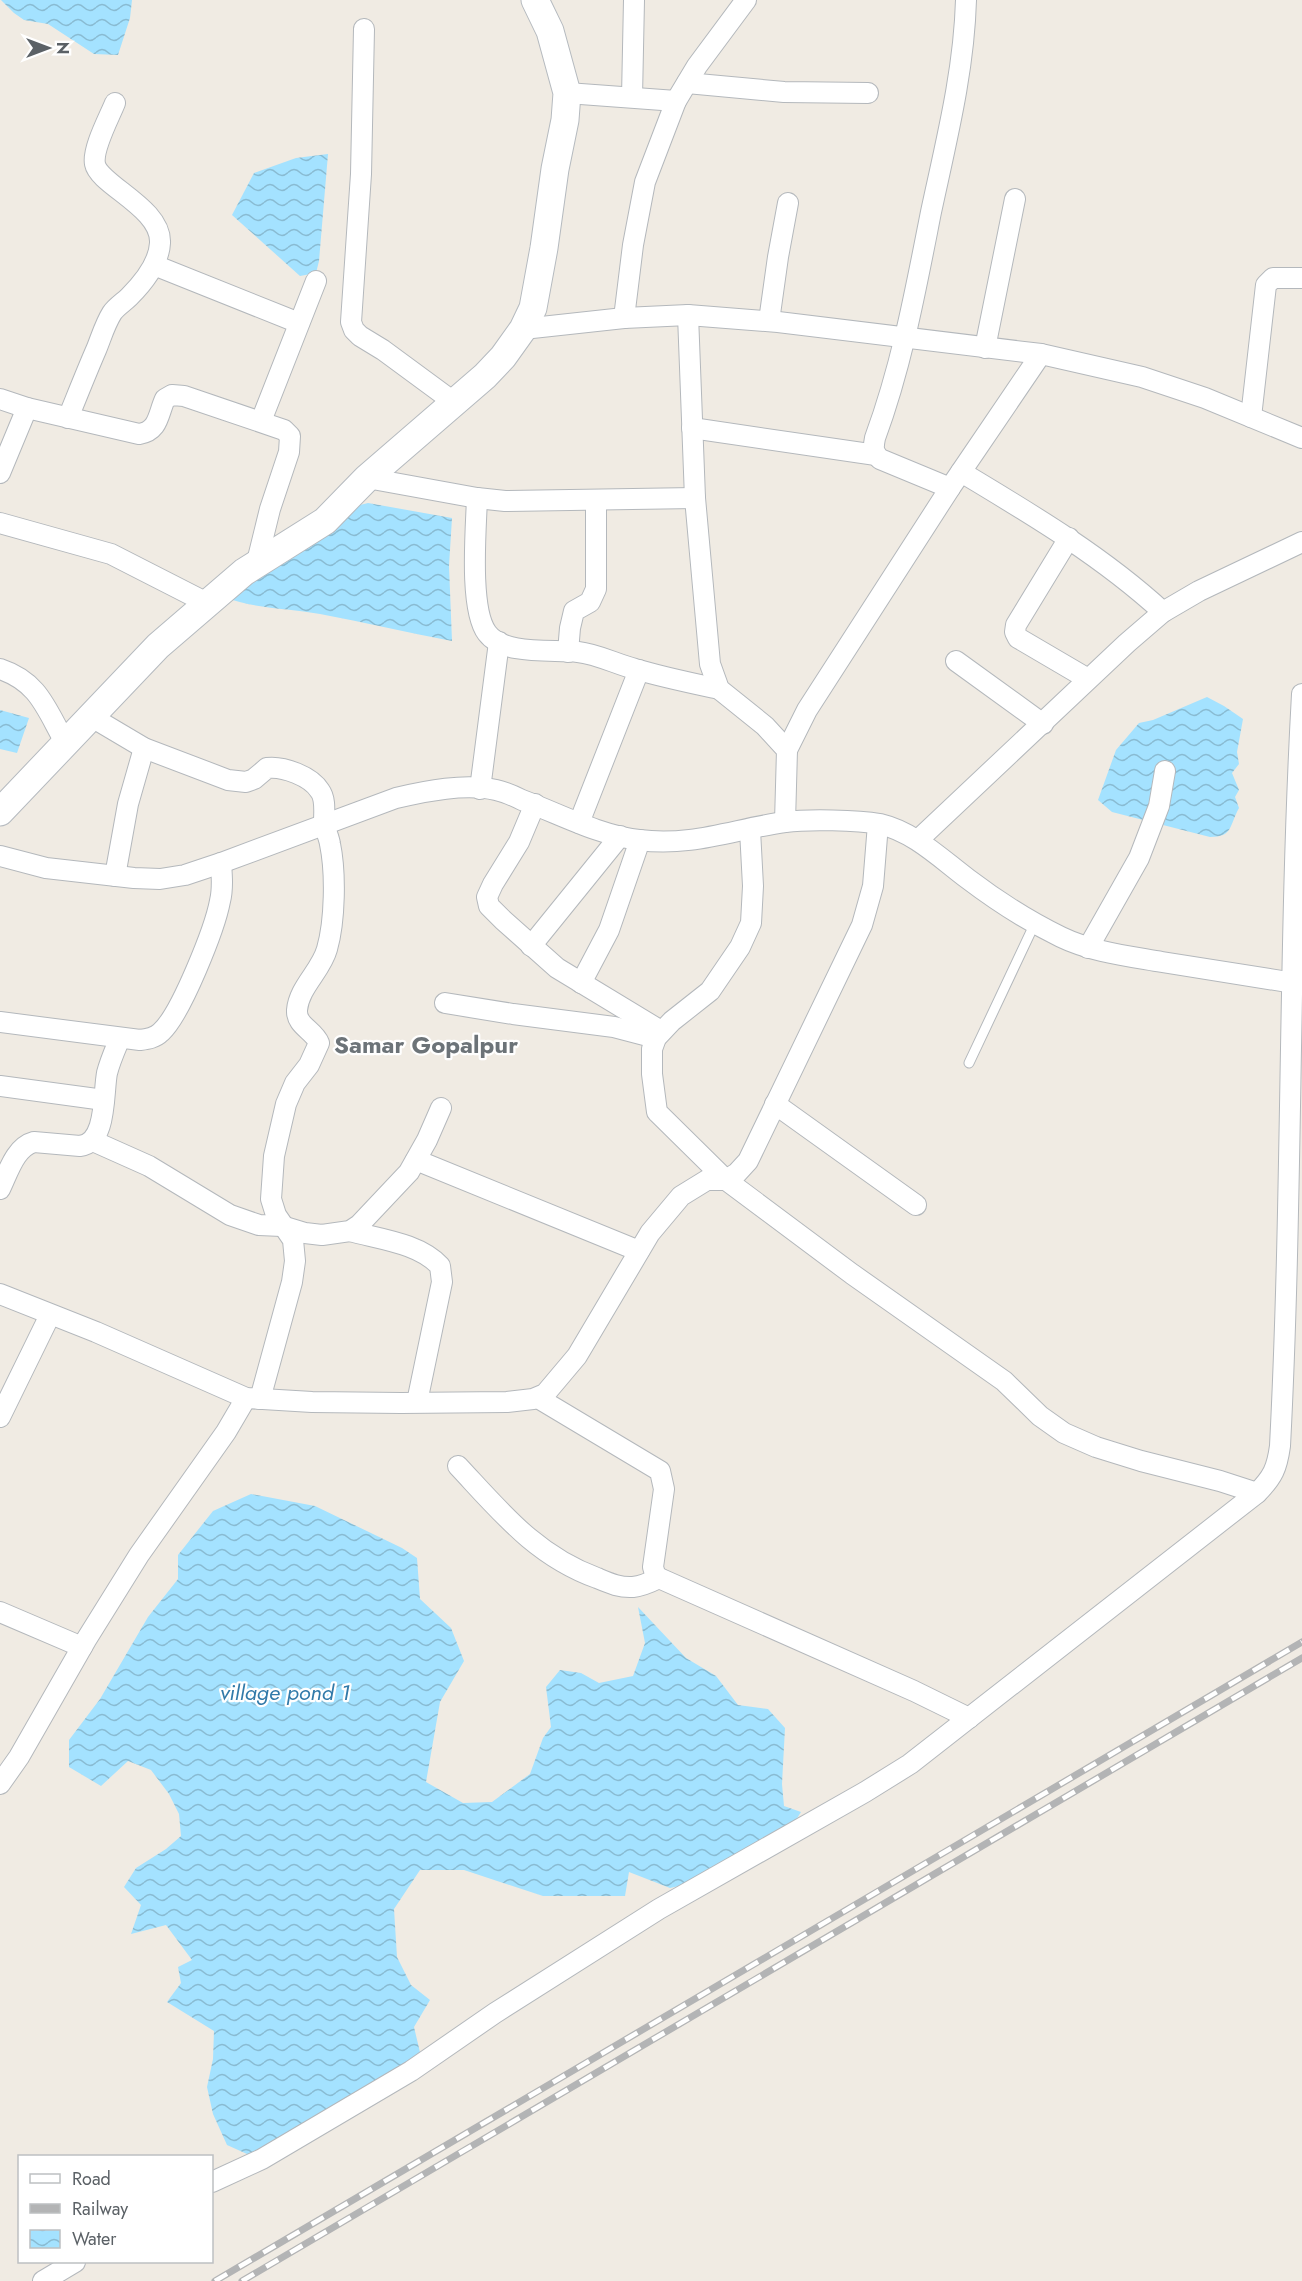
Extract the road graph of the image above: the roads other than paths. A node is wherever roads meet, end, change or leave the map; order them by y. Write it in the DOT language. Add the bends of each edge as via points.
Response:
graph roads {
  1 [pos="535,0"];
  2 [pos="634,0"];
  3 [pos="746,0"];
  4 [pos="966,0"];
  5 [pos="364,29"];
  6 [pos="687,83"];
  7 [pos="567,93"];
  8 [pos="868,93"];
  9 [pos="632,97"];
  10 [pos="676,101"];
  11 [pos="115,103"];
  12 [pos="1015,199"];
  13 [pos="788,203"];
  14 [pos="154,265"];
  15 [pos="1302,278"];
  16 [pos="316,281"];
  17 [pos="688,315"];
  18 [pos="624,318"];
  19 [pos="769,321"];
  20 [pos="299,323"];
  21 [pos="523,329"];
  22 [pos="906,337"];
  23 [pos="985,348"];
  24 [pos="1041,354"];
  25 [pos="0,399"];
  26 [pos="455,403"];
  27 [pos="27,408"];
  28 [pos="1251,417"];
  29 [pos="68,418"];
  30 [pos="261,421"];
  31 [pos="692,428"];
  32 [pos="1302,438"];
  33 [pos="876,455"];
  34 [pos="0,473"];
  35 [pos="367,478"];
  36 [pos="955,480"];
  37 [pos="477,498"];
  38 [pos="696,498"];
  39 [pos="596,500"];
  40 [pos="0,523"];
  41 [pos="1069,538"];
  42 [pos="1302,542"];
  43 [pos="257,562"];
  44 [pos="207,603"];
  45 [pos="1162,612"];
  46 [pos="499,642"];
  47 [pos="568,652"];
  48 [pos="956,661"];
  49 [pos="0,669"];
  50 [pos="639,670"];
  51 [pos="1088,679"];
  52 [pos="719,689"];
  53 [pos="1302,694"];
  54 [pos="90,716"];
  55 [pos="1043,724"];
  56 [pos="65,742"];
  57 [pos="144,748"];
  58 [pos="787,750"];
  59 [pos="1165,771"];
  60 [pos="480,789"];
  61 [pos="1299,799"];
  62 [pos="535,804"];
  63 [pos="0,812"];
  64 [pos="785,822"];
  65 [pos="579,823"];
  66 [pos="878,824"];
  67 [pos="325,825"];
  68 [pos="750,830"];
  69 [pos="620,836"];
  70 [pos="640,840"];
  71 [pos="918,840"];
  72 [pos="0,856"];
  73 [pos="221,863"];
  74 [pos="115,876"];
  75 [pos="1035,923"];
  76 [pos="531,945"];
  77 [pos="1088,948"];
  78 [pos="581,983"];
  79 [pos="1293,983"];
  80 [pos="445,1003"];
  81 [pos="1297,1010"];
  82 [pos="0,1022"];
  83 [pos="658,1034"];
  84 [pos="120,1038"];
  85 [pos="969,1063"];
  86 [pos="0,1086"];
  87 [pos="104,1100"];
  88 [pos="776,1104"];
  89 [pos="441,1108"];
  90 [pos="1296,1132"];
  91 [pos="93,1141"];
  92 [pos="416,1160"];
  93 [pos="726,1180"];
  94 [pos="0,1189"];
  95 [pos="916,1205"];
  96 [pos="282,1226"];
  97 [pos="350,1232"];
  98 [pos="639,1251"];
  99 [pos="0,1294"];
  100 [pos="50,1315"];
  101 [pos="253,1398"];
  102 [pos="538,1398"];
  103 [pos="417,1402"];
  104 [pos="0,1416"];
  105 [pos="458,1466"];
  106 [pos="1257,1493"];
  107 [pos="659,1578"];
  108 [pos="0,1612"];
  109 [pos="82,1647"];
  110 [pos="969,1718"];
  111 [pos="0,1784"];
  112 [pos="213,2182"];
  113 [pos="73,2263"];
  114 [pos="43,2281"];
  1 -- 7 [label="street" via="550,31"];
  2 -- 9 [label="street"];
  3 -- 6 [label="street"];
  4 -- 22 [label="street" via="956,93"];
  5 -- 26 [label="street" via="361,174 351,322 360,336"];
  6 -- 8 [label="street" via="784,92"];
  6 -- 10 [label="street"];
  7 -- 9 [label="street"];
  7 -- 21 [label="street" via="538,287"];
  9 -- 10 [label="street"];
  10 -- 18 [label="street" via="645,182"];
  11 -- 14 [label="street" via="95,162 97,169 158,228 160,241"];
  12 -- 23 [label="street"];
  13 -- 19 [label="street"];
  14 -- 20 [label="street"];
  14 -- 29 [label="street" via="142,283 113,311"];
  15 -- 28 [label="street" via="1273,278 1266,285"];
  16 -- 20 [label="street"];
  17 -- 18 [label="street"];
  17 -- 19 [label="street"];
  17 -- 31 [label="street"];
  18 -- 21 [label="street"];
  19 -- 22 [label="street"];
  20 -- 30 [label="street"];
  21 -- 26 [label="street" via="497,363"];
  22 -- 23 [label="street"];
  22 -- 33 [label="street" via="875,438"];
  23 -- 24 [label="street"];
  24 -- 28 [label="street" via="1142,377"];
  24 -- 36 [label="street"];
  25 -- 27 [label="street"];
  26 -- 35 [label="street"];
  27 -- 29 [label="street"];
  27 -- 34 [label="street"];
  28 -- 32 [label="street"];
  29 -- 30 [label="street" via="128,432 148,432 158,422 165,399 172,395"];
  30 -- 43 [label="street" via="284,430 291,441"];
  31 -- 33 [label="street"];
  31 -- 38 [label="street"];
  33 -- 36 [label="street"];
  35 -- 37 [label="street"];
  35 -- 43 [label="street" via="325,520"];
  36 -- 41 [label="street"];
  36 -- 58 [label="street" via="807,710"];
  37 -- 39 [label="street"];
  37 -- 46 [label="street" via="477,605 488,635"];
  38 -- 39 [label="street"];
  38 -- 52 [label="street" via="710,664"];
  39 -- 47 [label="street" via="596,589 590,602 574,611"];
  40 -- 44 [label="street" via="111,554"];
  41 -- 45 [label="street"];
  41 -- 51 [label="street" via="1015,632 1017,638"];
  42 -- 45 [label="street"];
  43 -- 44 [label="street"];
  44 -- 54 [label="street" via="158,646"];
  45 -- 51 [label="street"];
  46 -- 47 [label="street" via="544,652"];
  46 -- 60 [label="street"];
  47 -- 50 [label="street"];
  48 -- 55 [label="street"];
  49 -- 56 [label="street" via="34,688"];
  50 -- 52 [label="street"];
  50 -- 65 [label="street"];
  51 -- 55 [label="street"];
  52 -- 58 [label="street" via="765,726"];
  53 -- 61 [label="street"];
  54 -- 56 [label="street"];
  54 -- 57 [label="street"];
  55 -- 71 [label="street"];
  56 -- 63 [label="street"];
  57 -- 67 [label="street" via="239,782 254,779 267,768 301,776 320,790"];
  57 -- 74 [label="street" via="128,804"];
  58 -- 64 [label="street"];
  59 -- 77 [label="street" via="1159,806 1138,858"];
  60 -- 62 [label="street"];
  60 -- 67 [label="street" via="417,793"];
  61 -- 79 [label="street"];
  62 -- 65 [label="street"];
  62 -- 76 [label="street" via="519,842 487,897 493,911"];
  64 -- 66 [label="street"];
  64 -- 68 [label="street"];
  65 -- 69 [label="street"];
  66 -- 71 [label="street"];
  66 -- 88 [label="street" via="868,908"];
  67 -- 73 [label="street"];
  67 -- 96 [label="street" via="332,870 328,949 303,992 297,1012 319,1043 286,1104 274,1156 271,1199"];
  68 -- 70 [label="street" via="688,841"];
  68 -- 83 [label="street" via="753,908 748,933 710,992"];
  69 -- 70 [label="street"];
  69 -- 76 [label="street"];
  70 -- 78 [label="street" via="613,921"];
  71 -- 75 [label="street"];
  72 -- 74 [label="street" via="46,868"];
  73 -- 74 [label="street" via="160,879"];
  73 -- 84 [label="street" via="220,901 213,927 172,1017 163,1030 149,1039"];
  75 -- 77 [label="street"];
  75 -- 85 [label="lane"];
  76 -- 78 [label="street"];
  77 -- 79 [label="street"];
  78 -- 83 [label="street"];
  79 -- 81 [label="street"];
  80 -- 83 [label="street"];
  81 -- 90 [label="street"];
  82 -- 84 [label="street"];
  83 -- 93 [label="street" via="652,1049 657,1112"];
  84 -- 87 [label="street" via="107,1072"];
  86 -- 87 [label="street"];
  87 -- 91 [label="street" via="100,1127"];
  88 -- 93 [label="street" via="748,1161"];
  88 -- 95 [label="street"];
  89 -- 92 [label="street"];
  90 -- 106 [label="street" via="1280,1446 1270,1480"];
  91 -- 94 [label="street" via="88,1146 27,1144"];
  91 -- 96 [label="street" via="149,1166 230,1215 267,1227"];
  92 -- 97 [label="street"];
  92 -- 98 [label="street"];
  93 -- 98 [label="street" via="707,1180 681,1196"];
  93 -- 106 [label="street" via="1004,1381 1064,1433 1141,1461"];
  96 -- 97 [label="street" via="322,1235"];
  96 -- 101 [label="street" via="293,1240 292,1282"];
  97 -- 103 [label="street" via="410,1248 440,1266 442,1282"];
  98 -- 102 [label="street" via="577,1356 557,1382"];
  99 -- 100 [label="street"];
  100 -- 101 [label="street"];
  100 -- 104 [label="street"];
  101 -- 103 [label="street"];
  101 -- 109 [label="street" via="139,1555"];
  102 -- 103 [label="street"];
  102 -- 107 [label="street" via="660,1471 664,1490 653,1567"];
  105 -- 107 [label="street" via="521,1534 582,1573 626,1587 645,1585"];
  106 -- 110 [label="street"];
  107 -- 110 [label="street"];
  108 -- 109 [label="street"];
  109 -- 111 [label="street"];
  110 -- 112 [label="street" via="901,1770 659,1909 411,2071 262,2159"];
  113 -- 114 [label="street"];
}
